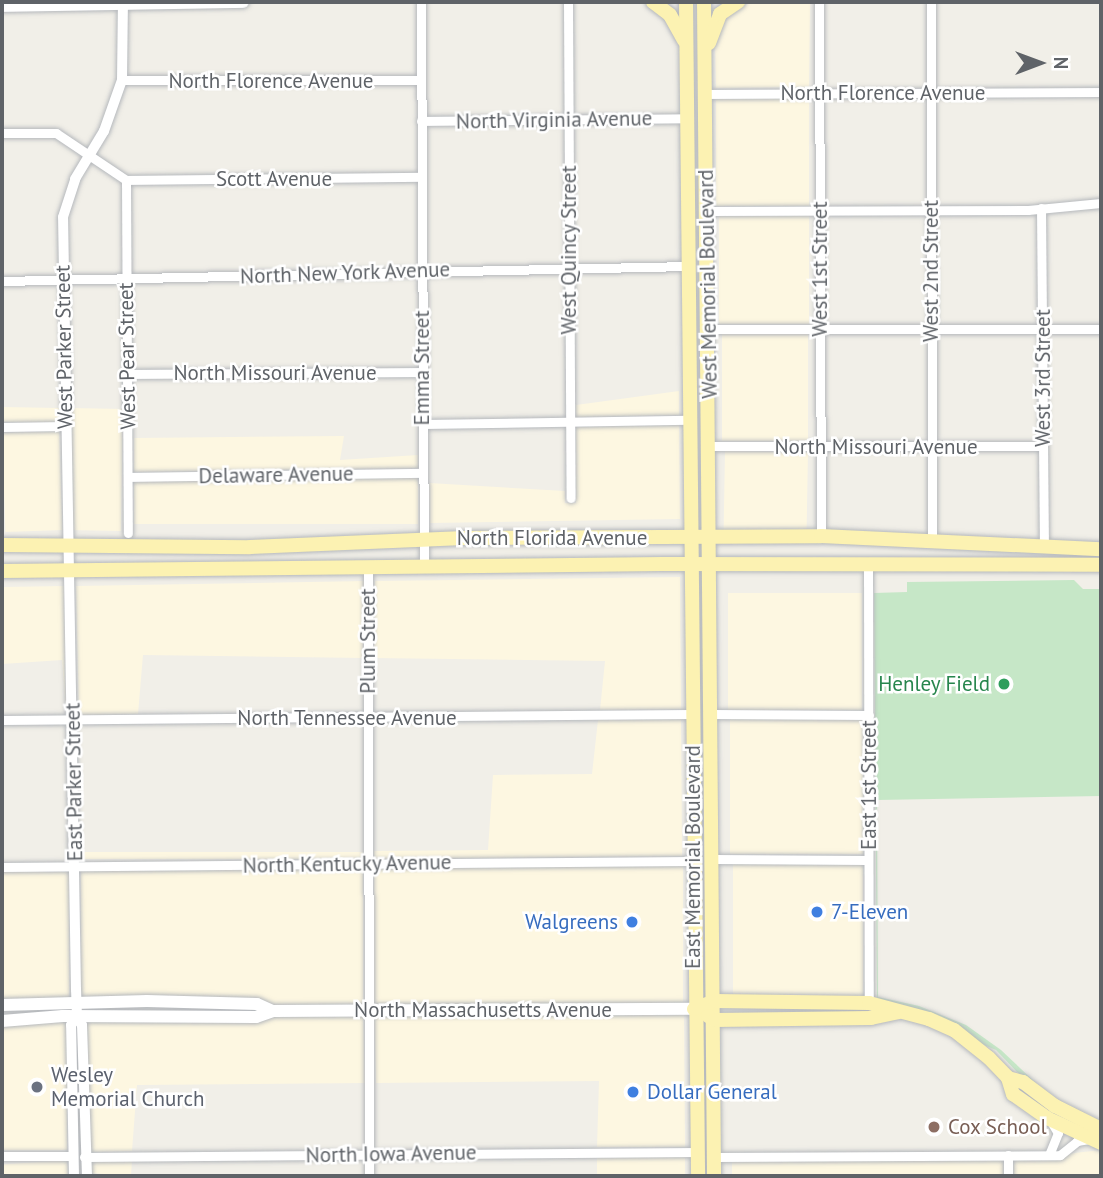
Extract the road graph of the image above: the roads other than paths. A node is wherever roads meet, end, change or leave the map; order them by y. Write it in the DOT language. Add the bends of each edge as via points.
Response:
graph roads {
  1 [pos="243,2"];
  2 [pos="421,2"];
  3 [pos="568,2"];
  4 [pos="653,2"];
  5 [pos="686,2"];
  6 [pos="704,2"];
  7 [pos="738,2"];
  8 [pos="819,2"];
  9 [pos="931,2"];
  10 [pos="123,3"];
  11 [pos="2,6"];
  12 [pos="686,45"];
  13 [pos="706,55"];
  14 [pos="122,80"];
  15 [pos="420,80"];
  16 [pos="819,92"];
  17 [pos="1101,92"];
  18 [pos="932,93"];
  19 [pos="706,94"];
  20 [pos="686,118"];
  21 [pos="568,120"];
  22 [pos="421,121"];
  23 [pos="2,133"];
  24 [pos="90,153"];
  25 [pos="421,177"];
  26 [pos="126,180"];
  27 [pos="1101,203"];
  28 [pos="1041,208"];
  29 [pos="707,211"];
  30 [pos="819,211"];
  31 [pos="930,211"];
  32 [pos="688,266"];
  33 [pos="569,269"];
  34 [pos="422,272"];
  35 [pos="126,279"];
  36 [pos="2,281"];
  37 [pos="62,281"];
  38 [pos="932,328"];
  39 [pos="709,329"];
  40 [pos="820,329"];
  41 [pos="1043,329"];
  42 [pos="1101,329"];
  43 [pos="422,372"];
  44 [pos="128,374"];
  45 [pos="689,420"];
  46 [pos="570,422"];
  47 [pos="423,424"];
  48 [pos="2,426"];
  49 [pos="65,426"];
  50 [pos="709,446"];
  51 [pos="1043,446"];
  52 [pos="932,447"];
  53 [pos="820,448"];
  54 [pos="424,473"];
  55 [pos="128,477"];
  56 [pos="571,498"];
  57 [pos="128,533"];
  58 [pos="821,536"];
  59 [pos="690,537"];
  60 [pos="710,537"];
  61 [pos="424,539"];
  62 [pos="932,540"];
  63 [pos="2,545"];
  64 [pos="69,548"];
  65 [pos="1044,548"];
  66 [pos="1101,549"];
  67 [pos="690,565"];
  68 [pos="1101,565"];
  69 [pos="424,566"];
  70 [pos="710,566"];
  71 [pos="834,566"];
  72 [pos="868,566"];
  73 [pos="368,567"];
  74 [pos="69,570"];
  75 [pos="2,571"];
  76 [pos="691,714"];
  77 [pos="712,714"];
  78 [pos="869,715"];
  79 [pos="368,719"];
  80 [pos="2,720"];
  81 [pos="74,720"];
  82 [pos="714,859"];
  83 [pos="868,860"];
  84 [pos="693,861"];
  85 [pos="369,864"];
  86 [pos="2,867"];
  87 [pos="75,867"];
  88 [pos="76,1001"];
  89 [pos="715,1001"];
  90 [pos="869,1003"];
  91 [pos="2,1005"];
  92 [pos="694,1009"];
  93 [pos="369,1010"];
  94 [pos="273,1011"];
  95 [pos="901,1012"];
  96 [pos="77,1017"];
  97 [pos="715,1020"];
  98 [pos="2,1021"];
  99 [pos="1008,1079"];
  100 [pos="1047,1118"];
  101 [pos="1101,1129"];
  102 [pos="1095,1141"];
  103 [pos="698,1152"];
  104 [pos="370,1154"];
  105 [pos="1008,1155"];
  106 [pos="1049,1155"];
  107 [pos="2,1156"];
  108 [pos="72,1156"];
  109 [pos="84,1157"];
  110 [pos="714,1157"];
  111 [pos="74,1176"];
  112 [pos="87,1176"];
  113 [pos="369,1176"];
  114 [pos="698,1176"];
  115 [pos="714,1176"];
  116 [pos="1008,1176"];
  1 -- 10 [label="main road"];
  2 -- 15 [label="street, Emma Street"];
  3 -- 21 [label="street, West Quincy Street"];
  4 -- 12 [label="main road" via="677,24"];
  5 -- 12 [label="main road, West Memorial Boulevard"];
  6 -- 13 [label="main road, West Memorial Boulevard"];
  7 -- 13 [label="main road" via="720,14"];
  8 -- 16 [label="street, West 1st Street"];
  9 -- 18 [label="street, West 2nd Street"];
  10 -- 11 [label="main road"];
  10 -- 14 [label="street"];
  12 -- 20 [label="main road, West Memorial Boulevard"];
  13 -- 19 [label="main road, West Memorial Boulevard"];
  14 -- 15 [label="street, North Florence Avenue"];
  14 -- 24 [label="street" via="104,131"];
  15 -- 22 [label="street, Emma Street"];
  16 -- 18 [label="street, North Florence Avenue"];
  16 -- 19 [label="street, North Florence Avenue"];
  16 -- 30 [label="street, West 1st Street"];
  17 -- 18 [label="street, North Florence Avenue"];
  18 -- 31 [label="street, West 2nd Street"];
  19 -- 29 [label="main road, West Memorial Boulevard"];
  20 -- 21 [label="street, North Virginia Avenue"];
  20 -- 32 [label="main road, West Memorial Boulevard"];
  21 -- 22 [label="street, North Virginia Avenue"];
  21 -- 33 [label="street, West Quincy Street"];
  22 -- 25 [label="street, Emma Street"];
  23 -- 24 [label="street" via="56,133"];
  24 -- 26 [label="street"];
  24 -- 37 [label="street, West Parker Street" via="66,204"];
  25 -- 26 [label="street, Scott Avenue"];
  25 -- 34 [label="street, Emma Street"];
  26 -- 35 [label="street, West Pear Street"];
  27 -- 28 [label="street"];
  28 -- 31 [label="street"];
  28 -- 41 [label="street, West 3rd Street"];
  29 -- 30 [label="street"];
  29 -- 39 [label="main road, West Memorial Boulevard"];
  30 -- 31 [label="street"];
  30 -- 40 [label="street, West 1st Street"];
  31 -- 38 [label="street, West 2nd Street"];
  32 -- 33 [label="street, North New York Avenue"];
  32 -- 45 [label="main road, West Memorial Boulevard"];
  33 -- 34 [label="street, North New York Avenue"];
  33 -- 46 [label="street, West Quincy Street"];
  34 -- 35 [label="street, North New York Avenue"];
  34 -- 43 [label="street, Emma Street"];
  35 -- 37 [label="street, North New York Avenue"];
  35 -- 44 [label="street, West Pear Street"];
  36 -- 37 [label="street, North New York Avenue"];
  37 -- 49 [label="street, West Parker Street"];
  38 -- 40 [label="street"];
  38 -- 41 [label="street"];
  38 -- 52 [label="street, West 2nd Street"];
  39 -- 40 [label="street"];
  39 -- 50 [label="main road, West Memorial Boulevard"];
  40 -- 53 [label="street, West 1st Street"];
  41 -- 42 [label="street"];
  41 -- 51 [label="street, West 3rd Street"];
  43 -- 44 [label="street, North Missouri Avenue"];
  43 -- 47 [label="street, Emma Street"];
  44 -- 55 [label="street, West Pear Street"];
  45 -- 46 [label="street"];
  45 -- 59 [label="main road, West Memorial Boulevard"];
  46 -- 47 [label="street"];
  46 -- 56 [label="street, West Quincy Street"];
  47 -- 54 [label="street, Emma Street"];
  48 -- 49 [label="street"];
  49 -- 64 [label="street, West Parker Street"];
  50 -- 53 [label="street, North Missouri Avenue"];
  50 -- 60 [label="main road, West Memorial Boulevard"];
  51 -- 52 [label="street, North Missouri Avenue"];
  51 -- 65 [label="street, West 3rd Street"];
  52 -- 53 [label="street, North Missouri Avenue"];
  52 -- 62 [label="street, West 2nd Street"];
  53 -- 58 [label="street, West 1st Street"];
  54 -- 55 [label="street, Delaware Avenue"];
  54 -- 61 [label="street, Emma Street"];
  55 -- 57 [label="street, West Pear Street"];
  58 -- 60 [label="main road, North Florida Avenue"];
  58 -- 62 [label="main road, North Florida Avenue"];
  59 -- 60 [label="main road, North Florida Avenue"];
  59 -- 61 [label="main road, North Florida Avenue"];
  59 -- 67 [label="main road, East Memorial Boulevard"];
  60 -- 70 [label="main road, West Memorial Boulevard"];
  61 -- 64 [label="main road, North Florida Avenue" via="289,546"];
  61 -- 69 [label="street, Emma Street"];
  62 -- 65 [label="main road, North Florida Avenue"];
  63 -- 64 [label="main road, North Florida Avenue"];
  64 -- 74 [label="street, East Parker Street"];
  65 -- 66 [label="main road, North Florida Avenue"];
  65 -- 71 [label="main road" via="1014,560 860,559"];
  67 -- 69 [label="main road, North Florida Avenue"];
  67 -- 70 [label="main road, North Florida Avenue"];
  67 -- 76 [label="main road, East Memorial Boulevard"];
  68 -- 72 [label="main road, North Florida Avenue"];
  69 -- 73 [label="main road, North Florida Avenue"];
  70 -- 71 [label="main road, North Florida Avenue"];
  70 -- 77 [label="main road, East Memorial Boulevard"];
  71 -- 72 [label="main road, North Florida Avenue"];
  72 -- 78 [label="street, East 1st Street"];
  73 -- 74 [label="main road, North Florida Avenue"];
  73 -- 79 [label="street, Plum Street"];
  74 -- 75 [label="main road, North Florida Avenue"];
  74 -- 81 [label="street, East Parker Street"];
  76 -- 79 [label="street, North Tennessee Avenue"];
  76 -- 84 [label="main road, East Memorial Boulevard"];
  77 -- 78 [label="street"];
  77 -- 82 [label="main road, East Memorial Boulevard"];
  78 -- 83 [label="street, East 1st Street"];
  79 -- 81 [label="street, North Tennessee Avenue"];
  79 -- 85 [label="street, Plum Street"];
  80 -- 81 [label="street, North Tennessee Avenue"];
  81 -- 87 [label="street, East Parker Street"];
  82 -- 83 [label="street"];
  82 -- 89 [label="main road, East Memorial Boulevard"];
  83 -- 90 [label="street, East 1st Street"];
  84 -- 85 [label="street, North Kentucky Avenue"];
  84 -- 92 [label="main road, East Memorial Boulevard"];
  85 -- 87 [label="street, North Kentucky Avenue"];
  85 -- 93 [label="street, Plum Street"];
  86 -- 87 [label="street, North Kentucky Avenue"];
  87 -- 88 [label="street, East Parker Street"];
  88 -- 91 [label="main road, North Massachusetts Avenue"];
  88 -- 94 [label="main road, North Massachusetts Avenue" via="257,1004"];
  88 -- 96 [label="street, East Parker Street"];
  89 -- 90 [label="main road"];
  89 -- 92 [label="main road"];
  89 -- 97 [label="main road, East Memorial Boulevard"];
  90 -- 95 [label="main road"];
  92 -- 93 [label="main road, North Massachusetts Avenue"];
  92 -- 97 [label="main road"];
  92 -- 103 [label="main road, East Memorial Boulevard"];
  93 -- 94 [label="main road, North Massachusetts Avenue"];
  93 -- 104 [label="street, Plum Street"];
  94 -- 96 [label="main road, North Massachusetts Avenue" via="256,1017"];
  95 -- 97 [label="main road" via="871,1018"];
  95 -- 99 [label="main road" via="954,1030"];
  96 -- 98 [label="main road, North Massachusetts Avenue"];
  96 -- 108 [label="street, East Parker Street" via="72,1025"];
  96 -- 109 [label="street, East Parker Street" via="82,1025"];
  97 -- 110 [label="main road, East Memorial Boulevard"];
  99 -- 100 [label="main road" via="1013,1094"];
  99 -- 101 [label="main road" via="1023,1082 1055,1106"];
  100 -- 102 [label="main road"];
  100 -- 106 [label="street" via="1058,1133"];
  102 -- 106 [label="street" via="1077,1141 1060,1155"];
  103 -- 104 [label="street, North Iowa Avenue"];
  103 -- 114 [label="main road, East Memorial Boulevard"];
  104 -- 109 [label="street, North Iowa Avenue"];
  104 -- 113 [label="street, Plum Street"];
  105 -- 106 [label="street"];
  105 -- 110 [label="street"];
  105 -- 116 [label="street"];
  107 -- 108 [label="street"];
  108 -- 111 [label="street, East Parker Street"];
  109 -- 112 [label="street, East Parker Street"];
  110 -- 115 [label="main road, East Memorial Boulevard"];
}
